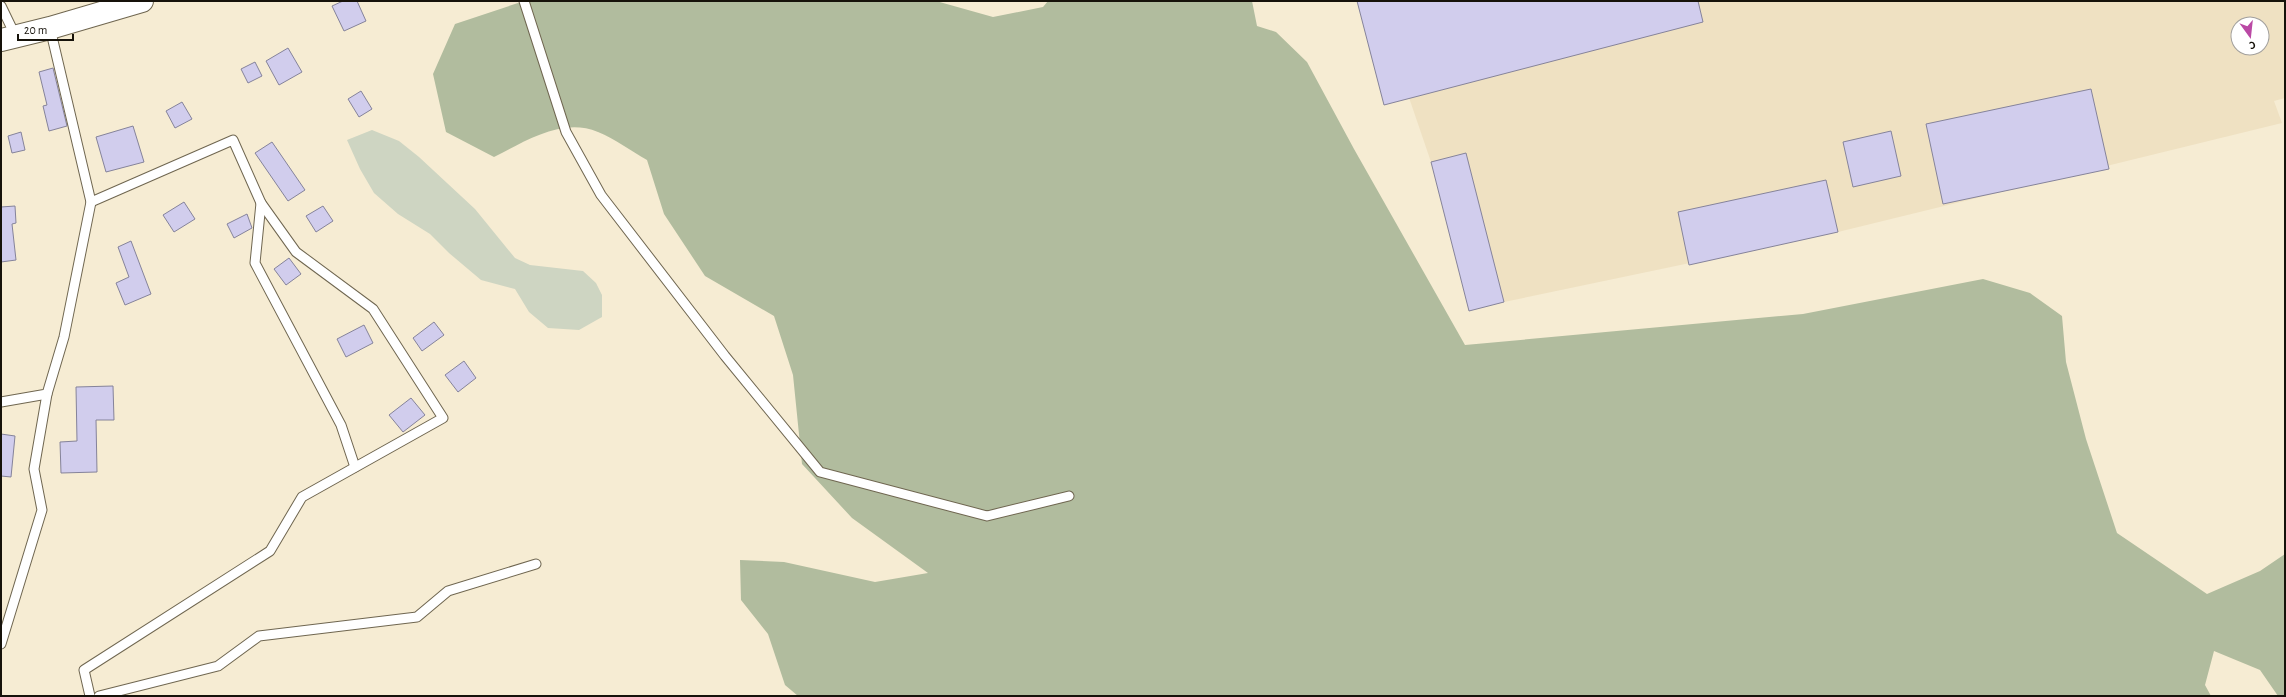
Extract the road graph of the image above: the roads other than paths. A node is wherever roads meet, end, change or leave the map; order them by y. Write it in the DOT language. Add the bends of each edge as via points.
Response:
graph roads {
  1 [pos="142,1"];
  2 [pos="524,1"];
  3 [pos="1,6"];
  4 [pos="50,28"];
  5 [pos="9,39"];
  6 [pos="92,202"];
  7 [pos="261,203"];
  8 [pos="47,394"];
  9 [pos="1,402"];
  10 [pos="355,467"];
  11 [pos="1068,496"];
  12 [pos="536,564"];
  13 [pos="1,644"];
  14 [pos="90,696"];
  15 [pos="99,696"];
  1 -- 4 [label="street"];
  2 -- 11 [label="lane" via="566,132 601,195 725,356 820,472 987,516"];
  3 -- 5 [label="lane"];
  4 -- 5 [label="street"];
  4 -- 6 [label="lane"];
  6 -- 7 [label="lane" via="233,140"];
  6 -- 8 [label="lane" via="64,337"];
  7 -- 10 [label="lane" via="255,264 341,425"];
  7 -- 10 [label="lane" via="296,252 373,309 443,418"];
  8 -- 9 [label="lane"];
  8 -- 13 [label="lane" via="34,469 42,510"];
  10 -- 14 [label="lane" via="302,497 270,551 84,670"];
  12 -- 15 [label="lane" via="448,591 417,617 259,636 218,666"];
}
